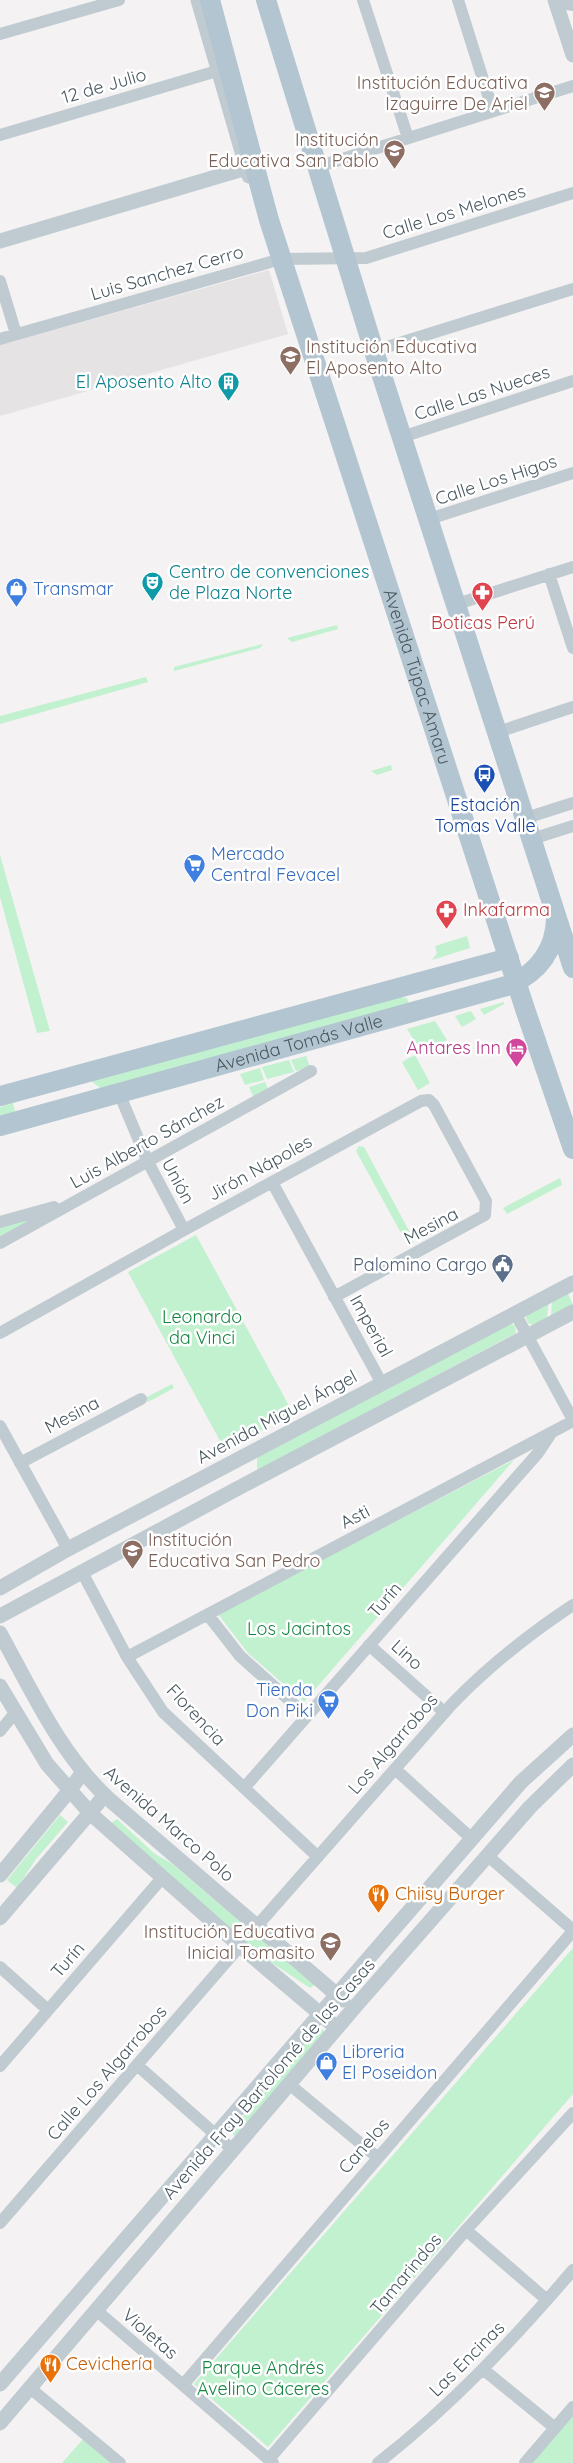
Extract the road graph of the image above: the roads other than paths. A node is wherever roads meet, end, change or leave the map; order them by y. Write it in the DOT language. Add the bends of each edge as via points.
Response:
graph roads {
  1 [pos="119,0"];
  2 [pos="198,0"];
  3 [pos="210,0"];
  4 [pos="266,0"];
  5 [pos="363,0"];
  6 [pos="458,0"];
  7 [pos="556,1"];
  8 [pos="573,5"];
  9 [pos="0,34"];
  10 [pos="573,55"];
  11 [pos="217,71"];
  12 [pos="573,86"];
  13 [pos="493,111"];
  14 [pos="0,135"];
  15 [pos="408,138"];
  16 [pos="317,166"];
  17 [pos="249,167"];
  18 [pos="573,193"];
  19 [pos="0,241"];
  20 [pos="345,258"];
  21 [pos="281,259"];
  22 [pos="0,281"];
  23 [pos="573,289"];
  24 [pos="16,334"];
  25 [pos="0,339"];
  26 [pos="374,352"];
  27 [pos="573,381"];
  28 [pos="402,437"];
  29 [pos="573,473"];
  30 [pos="429,520"];
  31 [pos="573,567"];
  32 [pos="549,574"];
  33 [pos="457,604"];
  34 [pos="573,648"];
  35 [pos="573,707"];
  36 [pos="498,732"];
  37 [pos="573,803"];
  38 [pos="526,818"];
  39 [pos="573,826"];
  40 [pos="532,839"];
  41 [pos="556,915"];
  42 [pos="509,958"];
  43 [pos="573,968"];
  44 [pos="516,982"];
  45 [pos="406,987"];
  46 [pos="413,1012"];
  47 [pos="310,1070"];
  48 [pos="119,1093"];
  49 [pos="0,1096"];
  50 [pos="0,1126"];
  51 [pos="573,1149"];
  52 [pos="148,1162"];
  53 [pos="272,1182"];
  54 [pos="67,1206"];
  55 [pos="487,1210"];
  56 [pos="0,1222"];
  57 [pos="184,1230"];
  58 [pos="0,1243"];
  59 [pos="573,1283"];
  60 [pos="334,1296"];
  61 [pos="515,1312"];
  62 [pos="573,1312"];
  63 [pos="0,1333"];
  64 [pos="528,1335"];
  65 [pos="381,1382"];
  66 [pos="141,1399"];
  67 [pos="573,1421"];
  68 [pos="0,1426"];
  69 [pos="551,1434"];
  70 [pos="235,1460"];
  71 [pos="20,1463"];
  72 [pos="248,1482"];
  73 [pos="68,1549"];
  74 [pos="82,1572"];
  75 [pos="0,1588"];
  76 [pos="573,1604"];
  77 [pos="208,1615"];
  78 [pos="0,1616"];
  79 [pos="0,1633"];
  80 [pos="369,1645"];
  81 [pos="127,1657"];
  82 [pos="0,1686"];
  83 [pos="444,1712"];
  84 [pos="15,1713"];
  85 [pos="307,1716"];
  86 [pos="0,1731"];
  87 [pos="573,1735"];
  88 [pos="573,1765"];
  89 [pos="395,1769"];
  90 [pos="82,1772"];
  91 [pos="244,1788"];
  92 [pos="69,1791"];
  93 [pos="105,1795"];
  94 [pos="90,1814"];
  95 [pos="472,1839"];
  96 [pos="488,1856"];
  97 [pos="318,1857"];
  98 [pos="0,1875"];
  99 [pos="162,1878"];
  100 [pos="0,1918"];
  101 [pos="258,1926"];
  102 [pos="573,1931"];
  103 [pos="240,1946"];
  104 [pos="0,1967"];
  105 [pos="336,1995"];
  106 [pos="354,2008"];
  107 [pos="48,2010"];
  108 [pos="320,2013"];
  109 [pos="337,2028"];
  110 [pos="137,2065"];
  111 [pos="0,2066"];
  112 [pos="289,2084"];
  113 [pos="573,2113"];
  114 [pos="218,2135"];
  115 [pos="233,2150"];
  116 [pos="377,2157"];
  117 [pos="0,2223"];
  118 [pos="466,2230"];
  119 [pos="573,2270"];
  120 [pos="547,2300"];
  121 [pos="96,2310"];
  122 [pos="484,2370"];
  123 [pos="0,2384"];
  124 [pos="183,2385"];
  125 [pos="30,2388"];
  126 [pos="573,2406"];
  127 [pos="0,2423"];
  128 [pos="555,2428"];
  129 [pos="271,2461"];
  130 [pos="120,2463"];
  131 [pos="378,2463"];
  132 [pos="525,2463"];
  1 -- 9 [label="street"];
  2 -- 11 [label="street"];
  3 -- 17 [label="main road, Avenida Túpac Amaru"];
  4 -- 16 [label="main road"];
  5 -- 15 [label="street"];
  6 -- 13 [label="street"];
  7 -- 8 [label="street"];
  7 -- 10 [label="street"];
  11 -- 14 [label="street, 12 de Julio"];
  11 -- 17 [label="street"];
  12 -- 13 [label="street"];
  13 -- 15 [label="street"];
  15 -- 16 [label="street"];
  16 -- 20 [label="main road"];
  17 -- 19 [label="street"];
  17 -- 21 [label="main road, Avenida Túpac Amaru"];
  18 -- 20 [label="street, Calle Los Melones" via="366,258"];
  20 -- 21 [label="street, Luis Sanchez Cerro"];
  20 -- 26 [label="main road"];
  21 -- 24 [label="street, Luis Sanchez Cerro"];
  21 -- 42 [label="main road, Avenida Túpac Amaru"];
  22 -- 24 [label="street"];
  23 -- 26 [label="street"];
  24 -- 25 [label="street, Luis Sanchez Cerro"];
  26 -- 28 [label="main road"];
  27 -- 28 [label="street, Calle Las Nueces"];
  28 -- 30 [label="main road"];
  29 -- 30 [label="street, Calle Los Higos"];
  30 -- 33 [label="main road"];
  31 -- 32 [label="street"];
  32 -- 33 [label="street"];
  32 -- 34 [label="street"];
  33 -- 36 [label="main road"];
  35 -- 36 [label="street"];
  36 -- 38 [label="main road"];
  37 -- 38 [label="street"];
  38 -- 40 [label="main road"];
  39 -- 40 [label="street"];
  40 -- 41 [label="main road"];
  41 -- 43 [label="main road"];
  41 -- 44 [label="main road, Avenida Tomás Valle" via="553,938 546,956 532,972"];
  42 -- 44 [label="main road, Avenida Túpac Amaru"];
  42 -- 45 [label="main road, Avenida Tomás Valle"];
  44 -- 46 [label="main road, Avenida Tomás Valle"];
  44 -- 51 [label="main road, Avenida Túpac Amaru"];
  45 -- 46 [label="main road" via="417,998"];
  45 -- 49 [label="main road, Avenida Tomás Valle"];
  46 -- 48 [label="main road, Avenida Tomás Valle"];
  47 -- 52 [label="street, Luis Alberto Sánchez"];
  48 -- 50 [label="main road, Avenida Tomás Valle"];
  48 -- 52 [label="street, Unión"];
  52 -- 54 [label="street, Luis Alberto Sánchez"];
  52 -- 57 [label="street, Unión"];
  53 -- 55 [label="street, Jirón Nápoles" via="421,1101 429,1100 486,1201"];
  53 -- 57 [label="street, Jirón Nápoles"];
  53 -- 60 [label="street, Imperial"];
  54 -- 56 [label="street"];
  54 -- 58 [label="street, Luis Alberto Sánchez"];
  55 -- 60 [label="street, Mesina" via="482,1218"];
  57 -- 63 [label="street, Jirón Nápoles"];
  59 -- 61 [label="street, Avenida Miguel Ángel"];
  60 -- 65 [label="street, Imperial"];
  61 -- 64 [label="street"];
  61 -- 65 [label="street, Avenida Miguel Ángel"];
  62 -- 64 [label="street"];
  64 -- 67 [label="street"];
  64 -- 72 [label="street"];
  65 -- 70 [label="street, Avenida Miguel Ángel"];
  66 -- 71 [label="street, Mesina"];
  67 -- 69 [label="street, Asti"];
  68 -- 71 [label="street"];
  69 -- 77 [label="street, Asti"];
  69 -- 80 [label="street, Turín" via="538,1453"];
  70 -- 72 [label="street"];
  70 -- 73 [label="street, Avenida Miguel Ángel"];
  71 -- 73 [label="street"];
  72 -- 74 [label="street"];
  73 -- 75 [label="street, Avenida Miguel Ángel"];
  74 -- 78 [label="street"];
  74 -- 81 [label="street, Florencia"];
  76 -- 83 [label="street, Los Algarrobos" via="486,1669"];
  77 -- 81 [label="street, Asti"];
  77 -- 85 [label="street" via="240,1656"];
  79 -- 90 [label="street, Avenida Marco Polo"];
  80 -- 83 [label="street, Lino"];
  80 -- 85 [label="street, Turín"];
  81 -- 91 [label="street, Florencia" via="163,1712"];
  82 -- 84 [label="street"];
  83 -- 89 [label="street, Los Algarrobos"];
  84 -- 86 [label="street"];
  84 -- 92 [label="street"];
  85 -- 91 [label="street, Turín"];
  87 -- 95 [label="street, Avenida Fray Bartolomé de las Casas" via="521,1782"];
  88 -- 96 [label="street, Avenida Fray Bartolomé de las Casas" via="541,1795"];
  89 -- 95 [label="street"];
  89 -- 97 [label="street, Los Algarrobos"];
  90 -- 92 [label="street"];
  90 -- 93 [label="street, Avenida Marco Polo"];
  91 -- 97 [label="street, Florencia"];
  92 -- 94 [label="street"];
  92 -- 98 [label="street"];
  93 -- 94 [label="street"];
  93 -- 101 [label="street, Avenida Marco Polo"];
  94 -- 99 [label="street"];
  94 -- 100 [label="street"];
  95 -- 105 [label="street, Avenida Fray Bartolomé de las Casas"];
  96 -- 102 [label="street"];
  96 -- 106 [label="street, Avenida Fray Bartolomé de las Casas"];
  97 -- 101 [label="street, Los Algarrobos"];
  99 -- 103 [label="street"];
  99 -- 107 [label="street, Turín"];
  101 -- 105 [label="street, Avenida Marco Polo"];
  102 -- 116 [label="street, Canelos"];
  103 -- 108 [label="street"];
  103 -- 110 [label="street, Calle Los Algarrobos"];
  104 -- 107 [label="street"];
  105 -- 106 [label="street, Avenida Marco Polo"];
  105 -- 108 [label="street, Avenida Fray Bartolomé de las Casas"];
  106 -- 109 [label="street, Avenida Fray Bartolomé de las Casas"];
  107 -- 111 [label="street, Turín"];
  108 -- 109 [label="street"];
  108 -- 114 [label="street, Avenida Fray Bartolomé de las Casas"];
  109 -- 112 [label="street, Avenida Fray Bartolomé de las Casas"];
  110 -- 114 [label="street"];
  110 -- 117 [label="street, Calle Los Algarrobos"];
  112 -- 115 [label="street, Avenida Fray Bartolomé de las Casas"];
  112 -- 116 [label="street"];
  113 -- 118 [label="street, Tamarindos"];
  114 -- 115 [label="street"];
  114 -- 123 [label="street, Avenida Fray Bartolomé de las Casas"];
  115 -- 121 [label="street, Avenida Fray Bartolomé de las Casas"];
  116 -- 124 [label="street, Canelos"];
  118 -- 120 [label="street"];
  118 -- 129 [label="street, Tamarindos"];
  119 -- 120 [label="street, Las Encinas"];
  120 -- 122 [label="street, Las Encinas"];
  121 -- 124 [label="street, Violetas"];
  121 -- 125 [label="street, Avenida Fray Bartolomé de las Casas"];
  122 -- 128 [label="street"];
  122 -- 131 [label="street, Las Encinas"];
  124 -- 129 [label="street, Violetas"];
  125 -- 127 [label="street, Avenida Fray Bartolomé de las Casas"];
  125 -- 130 [label="street"];
  126 -- 128 [label="street"];
  128 -- 132 [label="street"];
}
